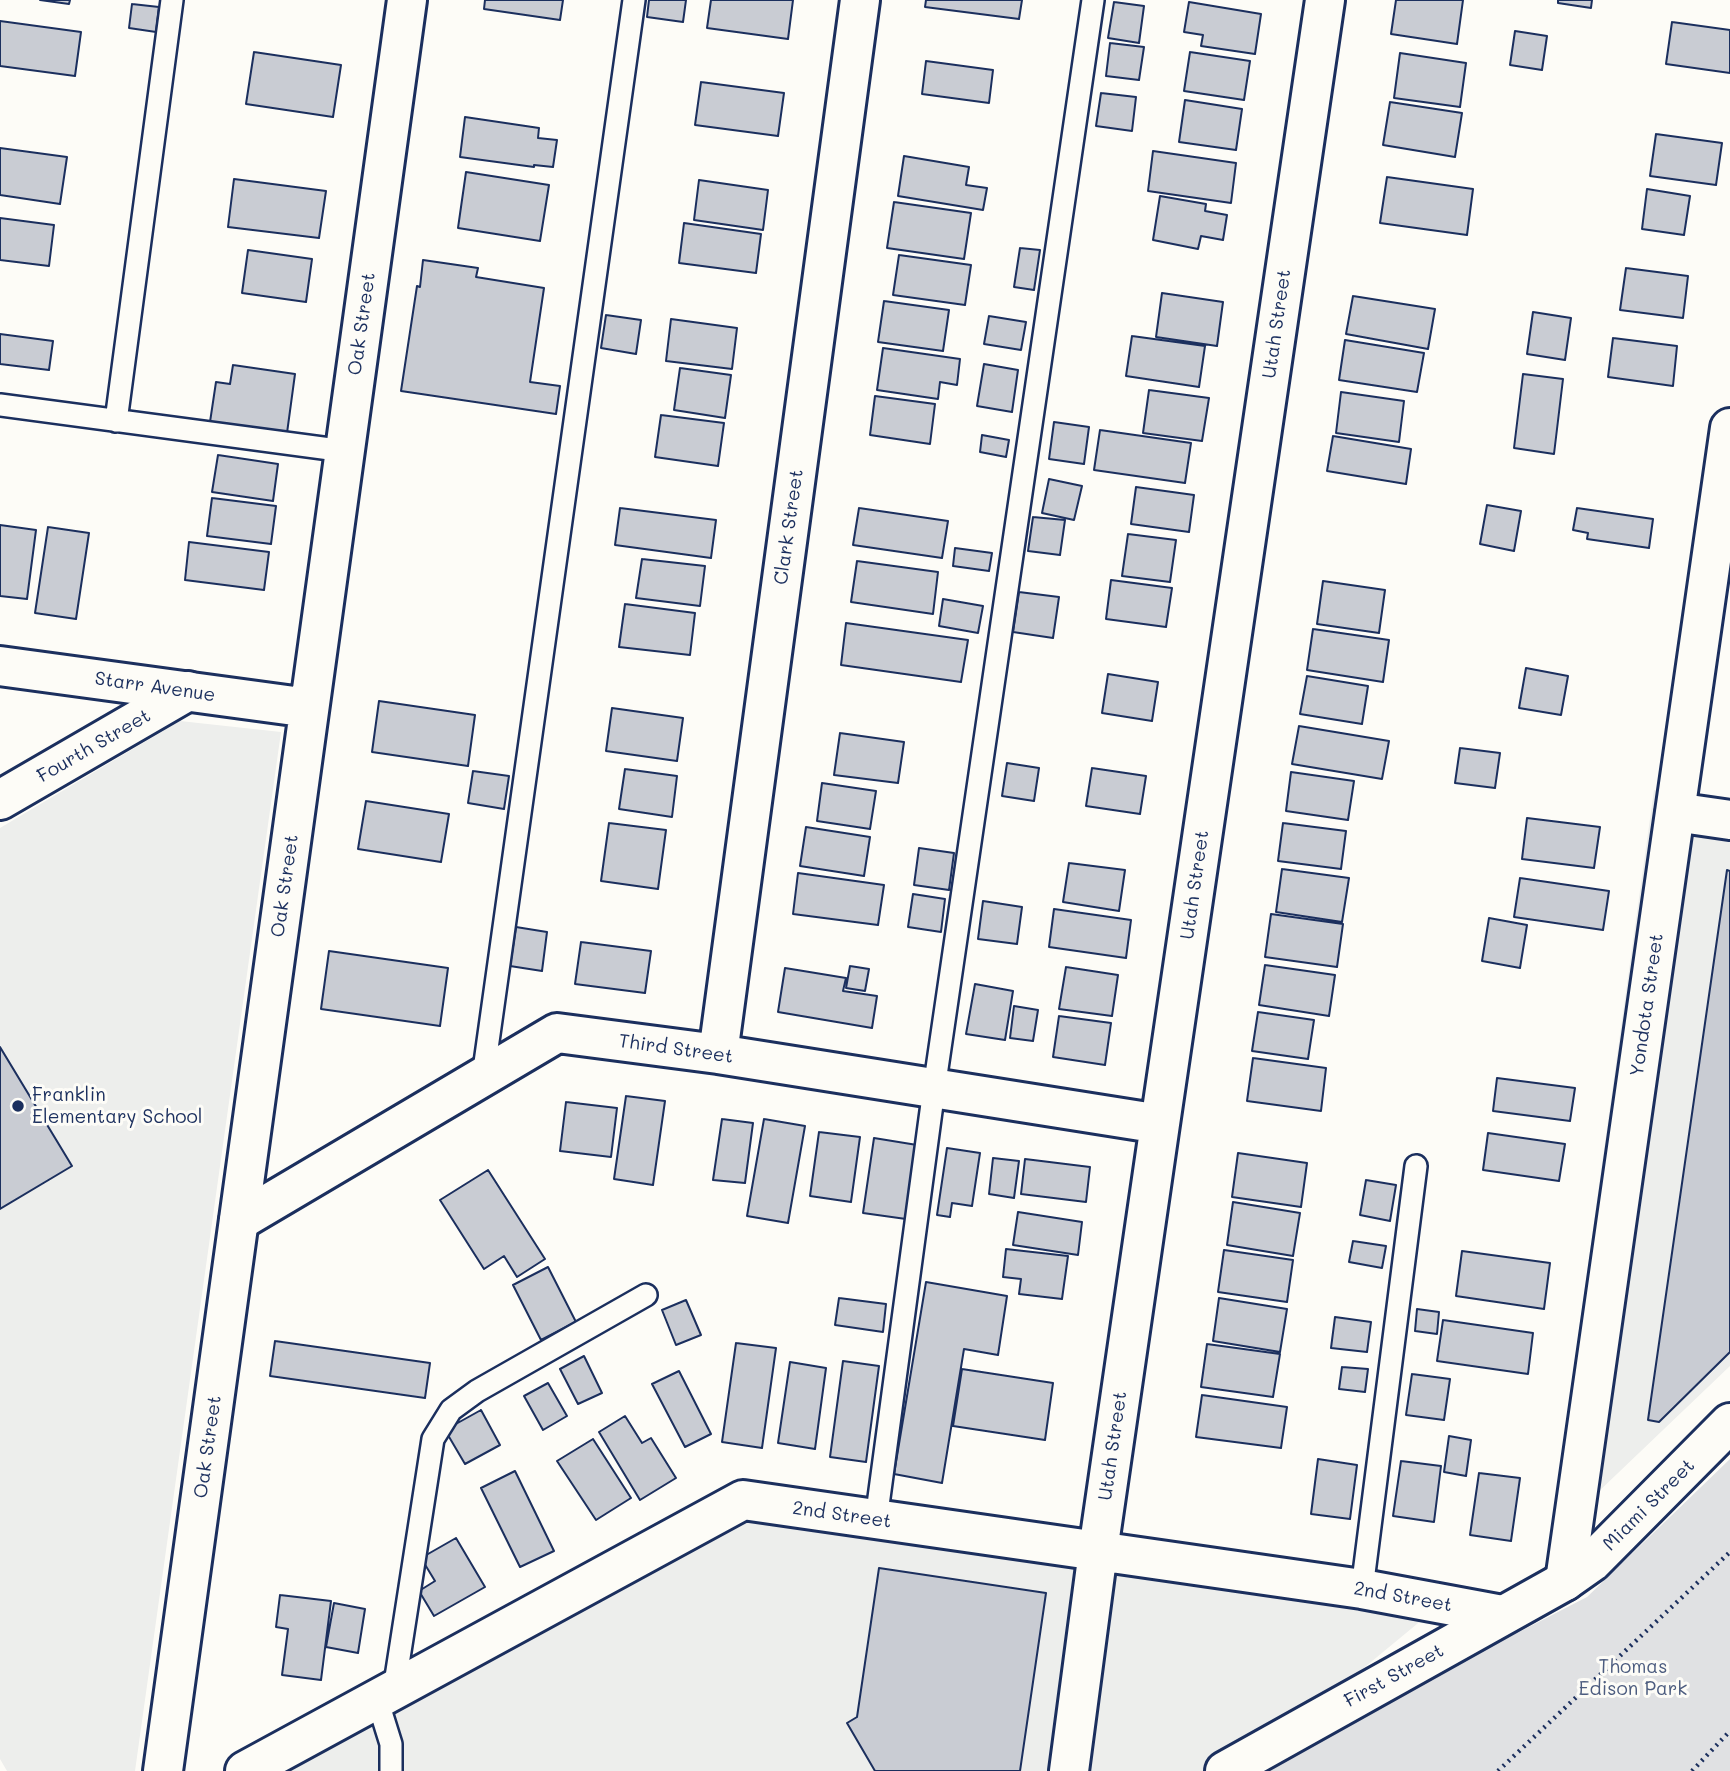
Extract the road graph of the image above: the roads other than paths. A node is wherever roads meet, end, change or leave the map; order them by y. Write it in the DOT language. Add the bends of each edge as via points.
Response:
graph roads {
  1 [pos="172,0"];
  2 [pos="407,0"];
  3 [pos="634,0"];
  4 [pos="860,0"];
  5 [pos="1093,0"];
  6 [pos="1325,0"];
  7 [pos="0,405"];
  8 [pos="116,421"];
  9 [pos="1730,428"];
  10 [pos="345,451"];
  11 [pos="0,666"];
  12 [pos="188,691"];
  13 [pos="309,708"];
  14 [pos="0,800"];
  15 [pos="1675,812"];
  16 [pos="1730,820"];
  17 [pos="718,1054"];
  18 [pos="482,1077"];
  19 [pos="934,1089"];
  20 [pos="1160,1124"];
  21 [pos="1416,1166"];
  22 [pos="239,1222"];
  23 [pos="646,1296"];
  24 [pos="1730,1423"];
  25 [pos="876,1520"];
  26 [pos="1098,1551"];
  27 [pos="1565,1581"];
  28 [pos="1362,1589"];
  29 [pos="1502,1615"];
  30 [pos="386,1695"];
  31 [pos="163,1771"];
  32 [pos="245,1771"];
  33 [pos="391,1771"];
  34 [pos="1069,1771"];
  35 [pos="1225,1771"];
  1 -- 8 [label="lane"];
  2 -- 10 [label="street, Oak Street"];
  3 -- 18 [label="lane"];
  4 -- 17 [label="street, Clark Street"];
  5 -- 19 [label="lane"];
  6 -- 20 [label="street, Utah Street"];
  7 -- 8 [label="lane"];
  8 -- 10 [label="lane"];
  9 -- 15 [label="street, Yondota Street"];
  10 -- 13 [label="street, Oak Street"];
  11 -- 12 [label="street, Starr Avenue"];
  12 -- 13 [label="street, Starr Avenue"];
  12 -- 14 [label="street, Fourth Street"];
  13 -- 22 [label="street, Oak Street"];
  15 -- 16 [label="street"];
  15 -- 27 [label="street, Yondota Street"];
  17 -- 18 [label="street, Third Street" via="557,1033"];
  17 -- 19 [label="street, Third Street"];
  18 -- 22 [label="street, Third Street"];
  19 -- 20 [label="street, Third Street"];
  19 -- 25 [label="lane"];
  20 -- 26 [label="street, Utah Street"];
  21 -- 28 [label="lane"];
  22 -- 31 [label="street, Oak Street"];
  23 -- 30 [label="lane" via="451,1410 433,1439"];
  24 -- 27 [label="street, Miami Street" via="1592,1562"];
  25 -- 26 [label="street, 2nd Street"];
  25 -- 30 [label="street, 2nd Street" via="743,1500"];
  26 -- 28 [label="street, 2nd Street"];
  26 -- 34 [label="street, Utah Street"];
  27 -- 29 [label="street, First Street"];
  28 -- 29 [label="street, 2nd Street"];
  29 -- 35 [label="street, First Street"];
  30 -- 32 [label="street, 2nd Street"];
  30 -- 33 [label="lane"];
}
